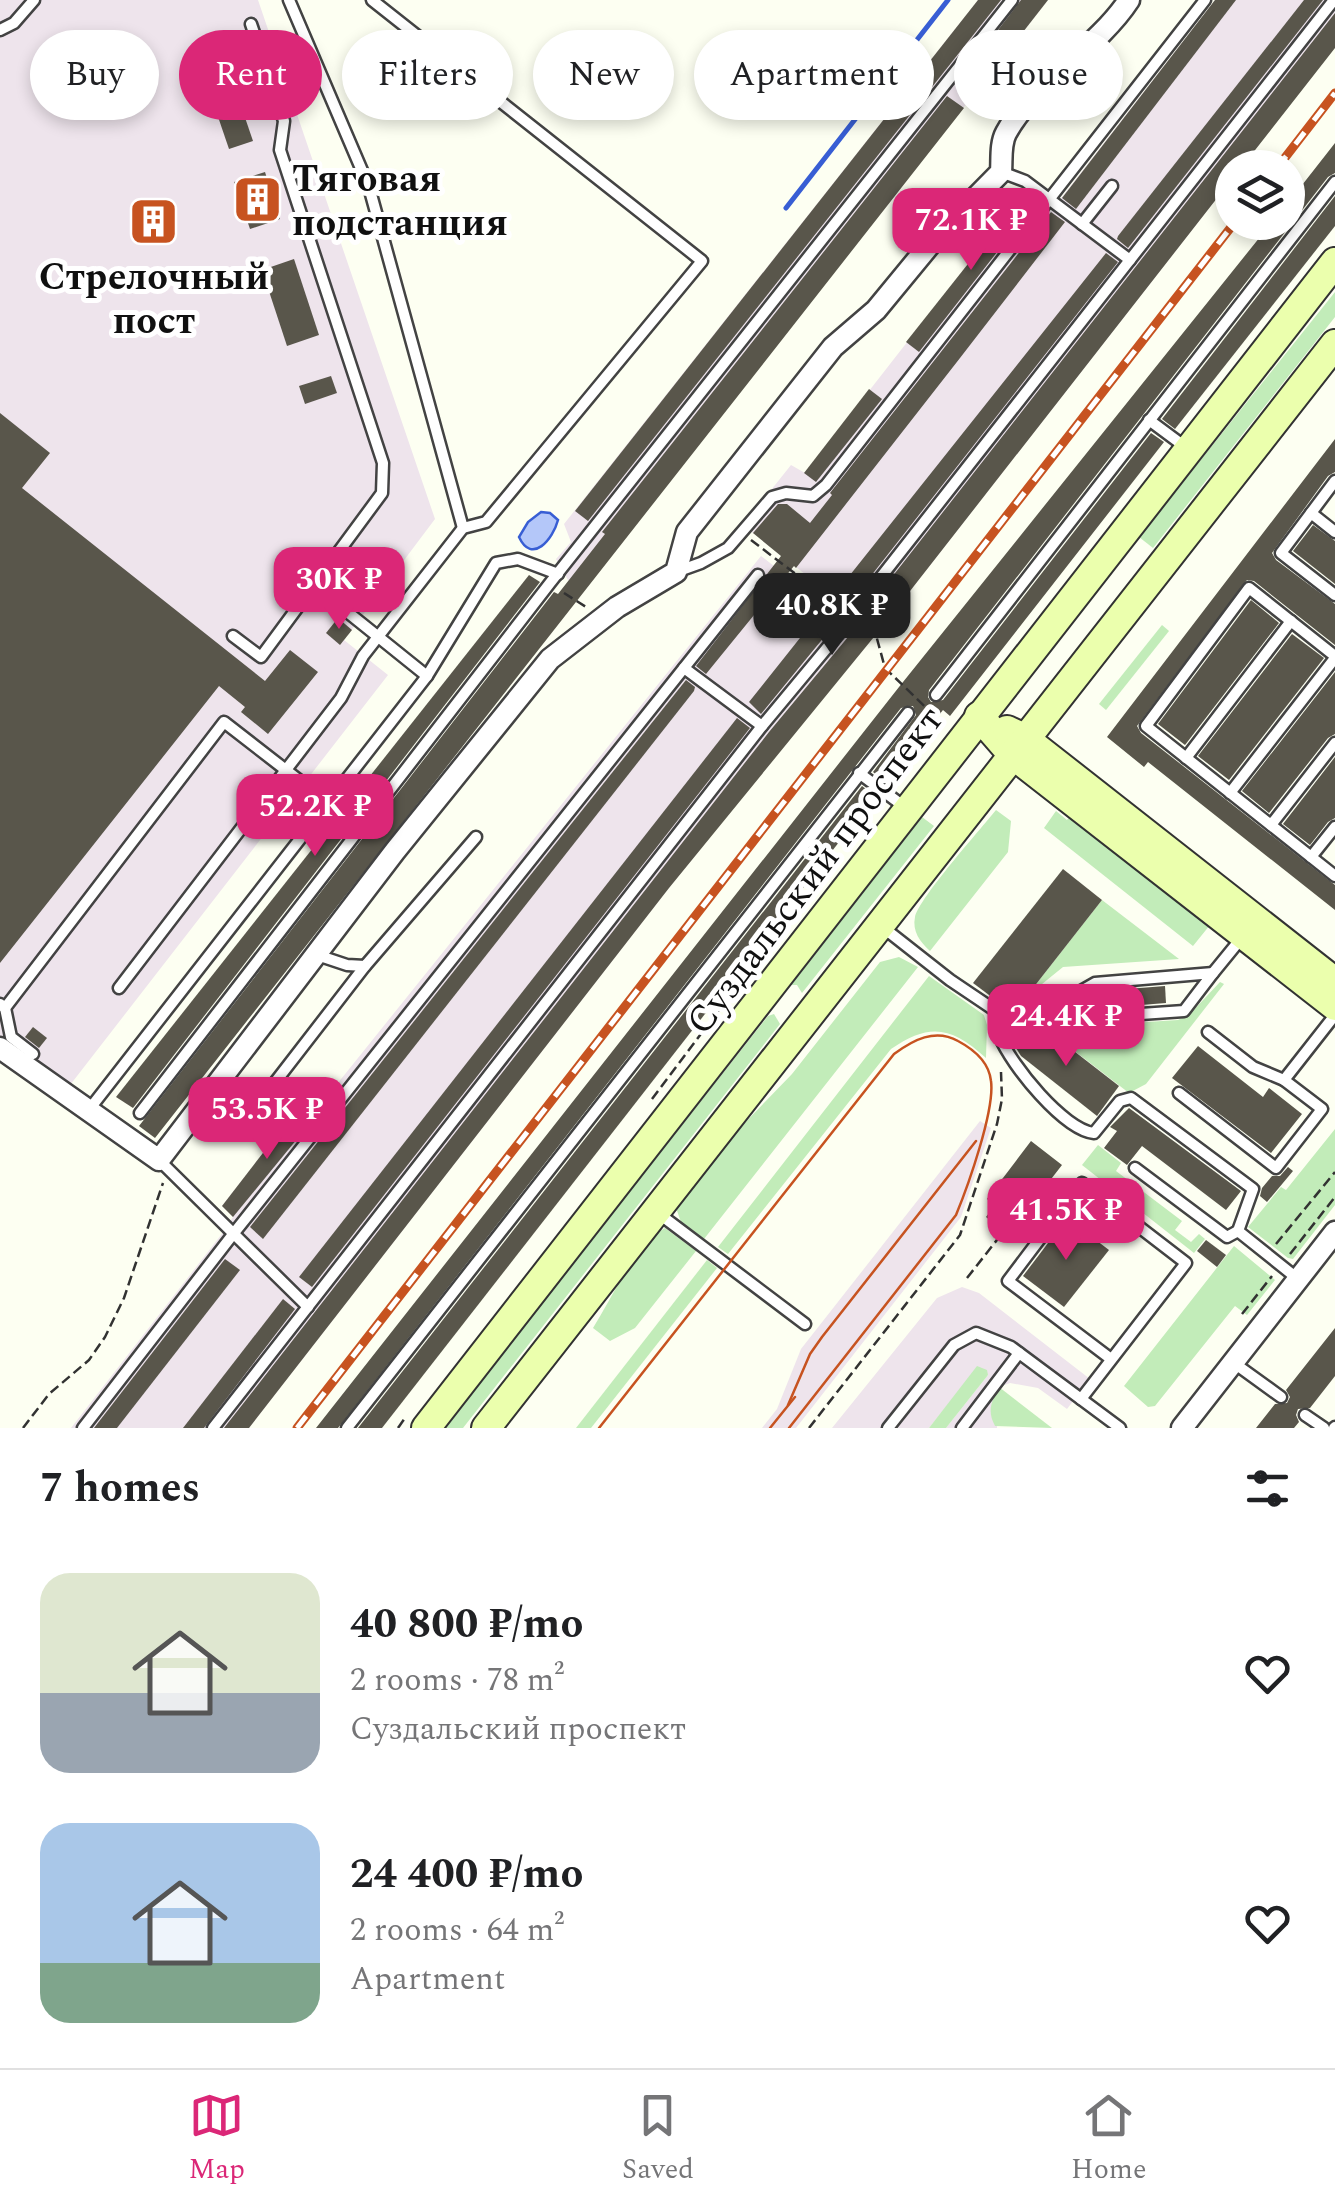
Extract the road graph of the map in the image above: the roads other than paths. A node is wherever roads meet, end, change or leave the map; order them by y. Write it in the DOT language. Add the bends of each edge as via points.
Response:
graph roads {
  1 [pos="34,0"];
  2 [pos="290,0"];
  3 [pos="372,0"];
  4 [pos="1012,0"];
  5 [pos="1129,0"];
  6 [pos="1206,0"];
  7 [pos="1334,0"];
  8 [pos="251,24"];
  9 [pos="0,30"];
  10 [pos="1001,172"];
  11 [pos="1335,182"];
  12 [pos="1112,186"];
  13 [pos="1051,200"];
  14 [pos="1082,224"];
  15 [pos="1130,260"];
  16 [pos="1335,262"];
  17 [pos="1335,344"];
  18 [pos="1149,420"];
  19 [pos="1188,450"];
  20 [pos="1335,481"];
  21 [pos="1311,514"];
  22 [pos="462,528"];
  23 [pos="1335,532"];
  24 [pos="676,572"];
  25 [pos="758,575"];
  26 [pos="554,578"];
  27 [pos="315,586"];
  28 [pos="1335,596"];
  29 [pos="859,604"];
  30 [pos="1290,621"];
  31 [pos="841,631"];
  32 [pos="233,636"];
  33 [pos="379,637"];
  34 [pos="1335,657"];
  35 [pos="684,668"];
  36 [pos="428,676"];
  37 [pos="936,695"];
  38 [pos="908,713"];
  39 [pos="979,716"];
  40 [pos="762,726"];
  41 [pos="1335,743"];
  42 [pos="1018,746"];
  43 [pos="1186,758"];
  44 [pos="287,770"];
  45 [pos="859,773"];
  46 [pos="1230,792"];
  47 [pos="327,802"];
  48 [pos="907,808"];
  49 [pos="1270,825"];
  50 [pos="1335,828"];
  51 [pos="476,837"];
  52 [pos="1311,857"];
  53 [pos="1335,876"];
  54 [pos="879,924"];
  55 [pos="1250,928"];
  56 [pos="316,954"];
  57 [pos="366,966"];
  58 [pos="1213,973"];
  59 [pos="1335,982"];
  60 [pos="119,988"];
  61 [pos="764,997"];
  62 [pos="1060,1004"];
  63 [pos="3,1006"];
  64 [pos="1335,1006"];
  65 [pos="998,1013"];
  66 [pos="1335,1015"];
  67 [pos="796,1031"];
  68 [pos="1208,1032"];
  69 [pos="0,1048"];
  70 [pos="33,1054"];
  71 [pos="1284,1080"];
  72 [pos="1179,1093"];
  73 [pos="256,1107"];
  74 [pos="88,1111"];
  75 [pos="140,1114"];
  76 [pos="164,1165"];
  77 [pos="1136,1168"];
  78 [pos="656,1212"];
  79 [pos="1238,1231"];
  80 [pos="1335,1232"];
  81 [pos="234,1233"];
  82 [pos="1298,1279"];
  83 [pos="308,1307"];
  84 [pos="805,1324"];
  85 [pos="1019,1353"];
  86 [pos="1111,1359"];
  87 [pos="1233,1362"];
  88 [pos="1281,1397"];
  89 [pos="1081,1399"];
  90 [pos="1305,1414"];
  91 [pos="83,1428"];
  92 [pos="213,1428"];
  93 [pos="346,1428"];
  94 [pos="426,1428"];
  95 [pos="486,1428"];
  96 [pos="888,1428"];
  97 [pos="962,1428"];
  98 [pos="1120,1428"];
  99 [pos="1182,1428"];
  100 [pos="1324,1428"];
  1 -- 9 [label="lane"];
  2 -- 22 [label="lane" via="368,187"];
  3 -- 22 [label="lane" via="702,262 486,522"];
  4 -- 26 [label="lane"];
  5 -- 10 [label="street" via="1021,111 1003,136"];
  6 -- 13 [label="lane"];
  7 -- 15 [label="lane"];
  8 -- 27 [label="lane" via="284,121 280,150 383,463 382,493"];
  10 -- 13 [label="lane"];
  10 -- 24 [label="street" via="876,310 833,346 687,532"];
  11 -- 18 [label="lane"];
  12 -- 14 [label="lane"];
  13 -- 14 [label="lane"];
  13 -- 24 [label="lane" via="826,485 813,496 772,498 728,548"];
  14 -- 15 [label="lane"];
  15 -- 29 [label="lane"];
  16 -- 19 [label="main road, Суздальский проспект"];
  17 -- 42 [label="main road"];
  18 -- 19 [label="lane"];
  18 -- 37 [label="lane"];
  19 -- 39 [label="main road, Суздальский проспект"];
  20 -- 21 [label="lane"];
  21 -- 23 [label="lane"];
  21 -- 28 [label="lane" via="1281,553"];
  22 -- 33 [label="lane"];
  24 -- 56 [label="street" via="617,606 550,658"];
  25 -- 35 [label="lane"];
  26 -- 36 [label="lane" via="518,559 496,563"];
  26 -- 75 [label="lane"];
  27 -- 32 [label="lane" via="260,657"];
  27 -- 33 [label="lane"];
  30 -- 34 [label="lane"];
  30 -- 43 [label="lane"];
  30 -- 43 [label="lane" via="1249,588 1146,726"];
  31 -- 40 [label="lane"];
  33 -- 36 [label="lane"];
  33 -- 44 [label="lane"];
  34 -- 46 [label="lane"];
  35 -- 40 [label="lane"];
  35 -- 81 [label="lane"];
  36 -- 47 [label="lane"];
  38 -- 45 [label="lane"];
  39 -- 42 [label="main road"];
  39 -- 48 [label="main road, Суздальский проспект"];
  40 -- 83 [label="lane"];
  41 -- 49 [label="lane"];
  42 -- 54 [label="main road"];
  42 -- 55 [label="main road"];
  43 -- 46 [label="lane"];
  44 -- 47 [label="lane"];
  44 -- 60 [label="lane"];
  44 -- 63 [label="lane" via="224,722"];
  45 -- 48 [label="lane"];
  45 -- 93 [label="lane"];
  46 -- 49 [label="lane"];
  47 -- 74 [label="lane"];
  48 -- 61 [label="main road, Суздальский проспект"];
  49 -- 52 [label="lane"];
  50 -- 52 [label="lane"];
  51 -- 57 [label="lane"];
  52 -- 53 [label="lane"];
  54 -- 65 [label="lane"];
  54 -- 67 [label="main road"];
  55 -- 58 [label="lane"];
  55 -- 59 [label="main road"];
  55 -- 64 [label="main road"];
  56 -- 57 [label="lane"];
  56 -- 76 [label="street"];
  57 -- 73 [label="lane"];
  58 -- 62 [label="lane" via="1095,983"];
  58 -- 62 [label="lane" via="1184,1011 1098,1017"];
  61 -- 67 [label="main road" via="792,998"];
  61 -- 94 [label="main road, Суздальский проспект"];
  62 -- 65 [label="lane"];
  63 -- 70 [label="lane" via="11,1037"];
  65 -- 79 [label="lane" via="998,1035 1038,1094 1083,1131 1094,1133 1120,1101 1131,1098 1253,1188"];
  66 -- 71 [label="lane"];
  67 -- 78 [label="main road"];
  68 -- 71 [label="lane" via="1252,1067"];
  69 -- 74 [label="street"];
  71 -- 72 [label="lane" via="1322,1109 1276,1168"];
  74 -- 76 [label="street"];
  76 -- 81 [label="lane"];
  77 -- 79 [label="lane" via="1227,1238"];
  78 -- 84 [label="lane"];
  78 -- 95 [label="main road"];
  79 -- 82 [label="lane"];
  80 -- 82 [label="street"];
  81 -- 83 [label="lane"];
  81 -- 91 [label="lane"];
  82 -- 87 [label="street"];
  83 -- 92 [label="lane"];
  85 -- 89 [label="lane"];
  85 -- 96 [label="lane" via="976,1332 954,1345"];
  85 -- 97 [label="lane"];
  86 -- 86 [label="lane" via="1008,1281 1082,1183 1186,1262"];
  86 -- 89 [label="lane"];
  87 -- 88 [label="lane"];
  87 -- 99 [label="street"];
  89 -- 98 [label="lane"];
  90 -- 100 [label="lane"];
}
